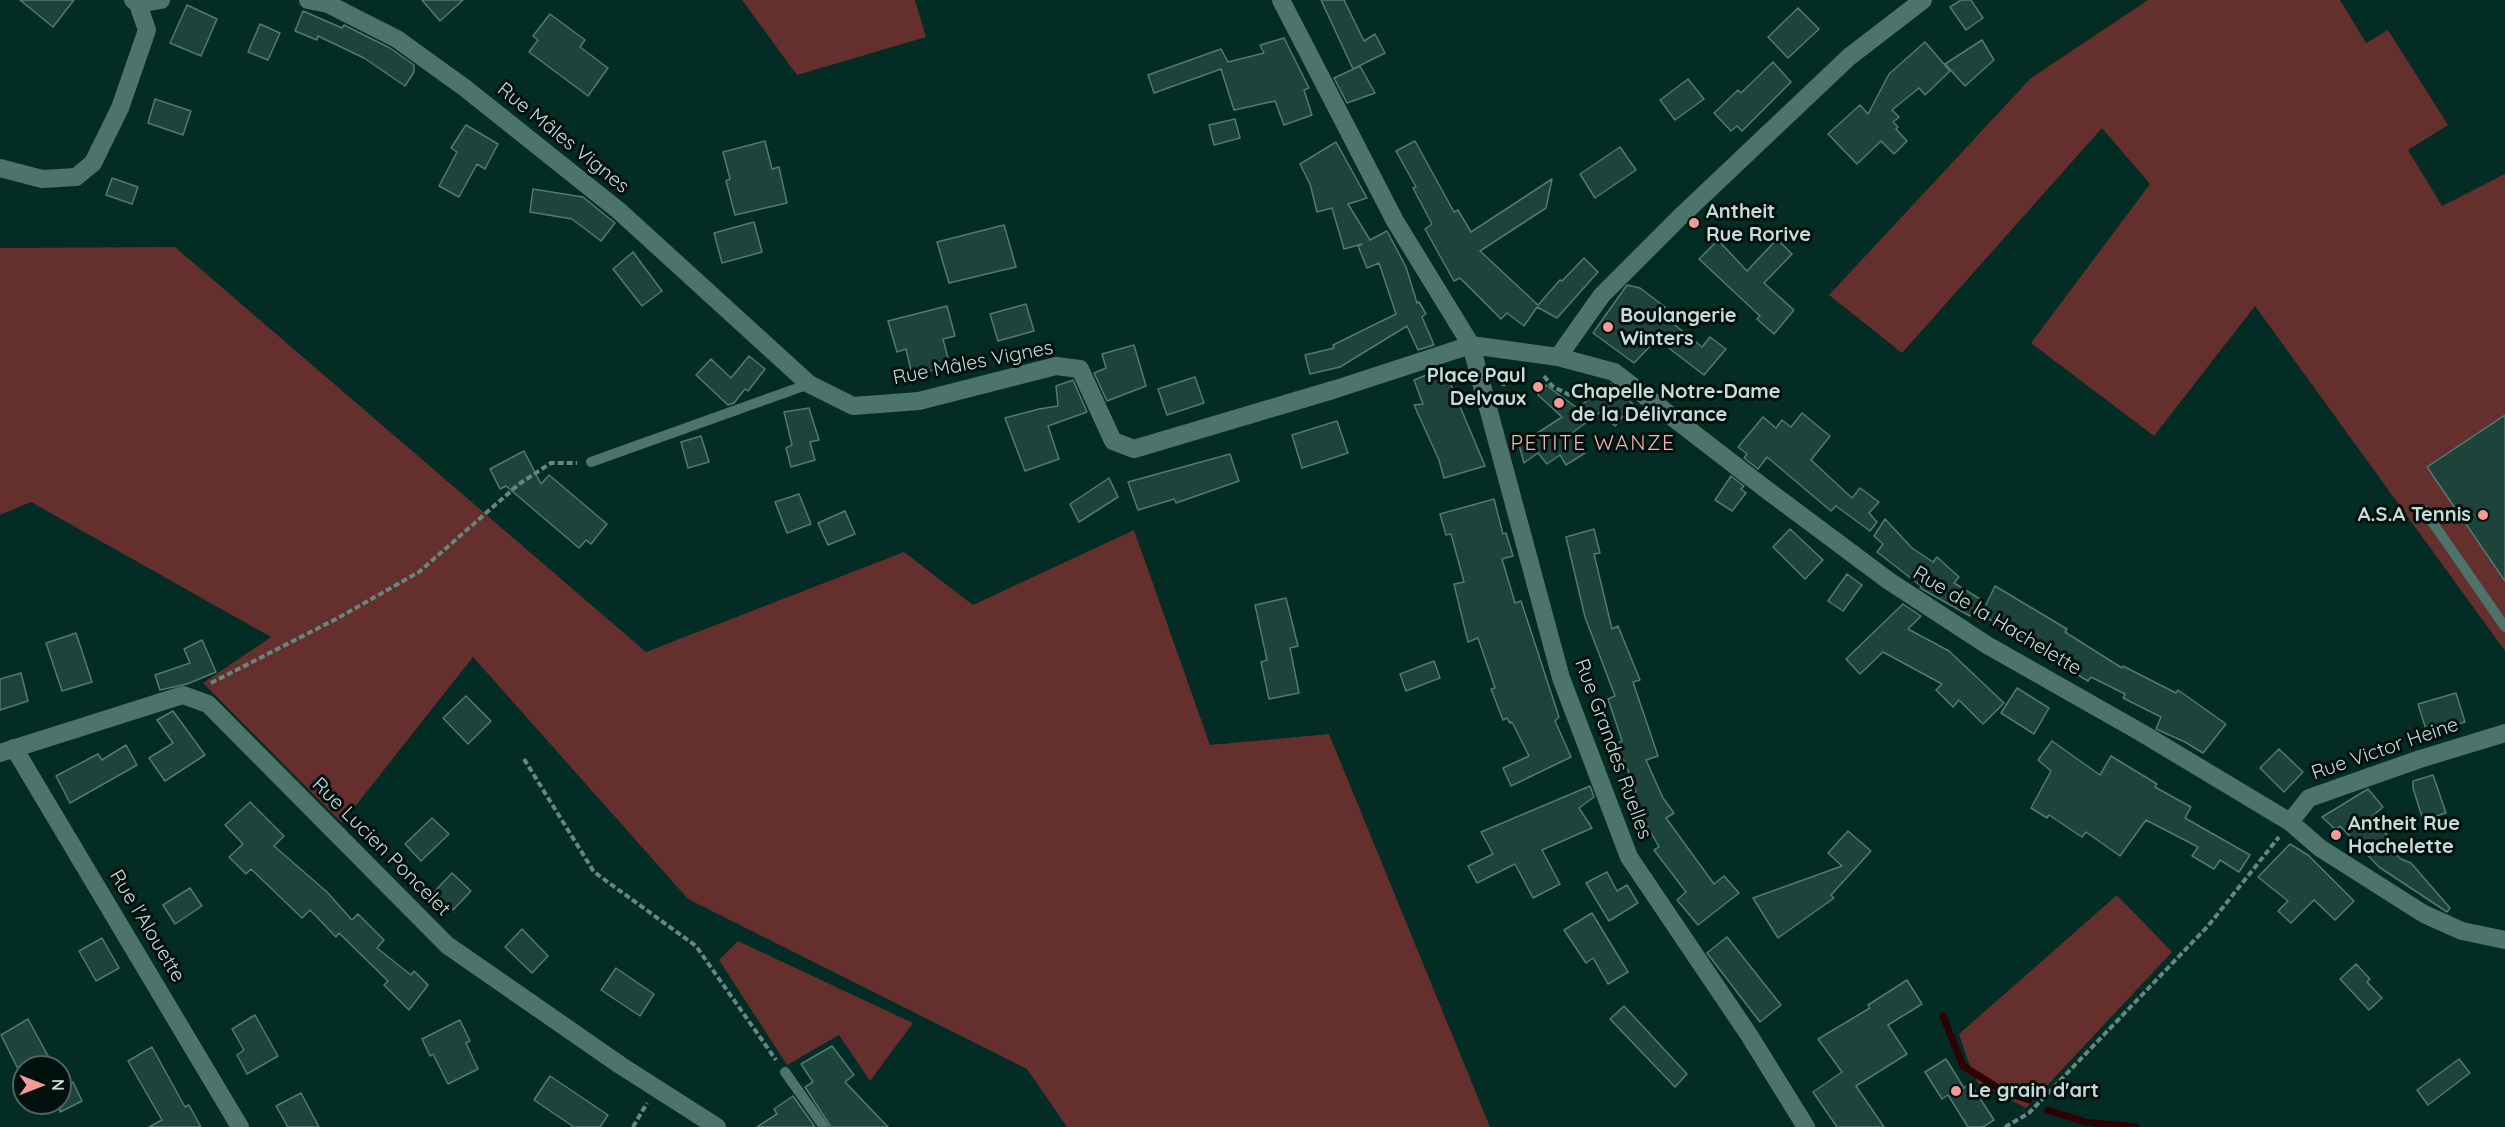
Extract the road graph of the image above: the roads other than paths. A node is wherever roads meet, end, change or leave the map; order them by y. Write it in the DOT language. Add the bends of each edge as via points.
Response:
graph roads {
  1 [pos="161,0"];
  2 [pos="308,0"];
  3 [pos="1281,0"];
  4 [pos="1923,0"];
  5 [pos="136,2"];
  6 [pos="0,168"];
  7 [pos="1471,345"];
  8 [pos="1558,357"];
  9 [pos="809,384"];
  10 [pos="591,462"];
  11 [pos="2424,510"];
  12 [pos="2505,627"];
  13 [pos="2505,733"];
  14 [pos="7,750"];
  15 [pos="2290,822"];
  16 [pos="2505,940"];
  17 [pos="785,1072"];
  18 [pos="240,1127"];
  19 [pos="717,1127"];
  20 [pos="824,1127"];
  21 [pos="1806,1127"];
  1 -- 5 [label="street"];
  2 -- 9 [label="street, Rue Mâles Vignes" via="328,4 397,39 465,88 618,210"];
  3 -- 7 [label="street, Rue Grandes Ruelles" via="1395,221"];
  4 -- 8 [label="street" via="1849,57 1680,217 1602,295"];
  5 -- 6 [label="street" via="147,30 120,108 93,163 76,177 42,179"];
  7 -- 8 [label="street, Rue de la Hachelette"];
  7 -- 9 [label="street, Rue Mâles Vignes" via="1134,449 1113,441 1080,369 1056,366 919,401 853,406"];
  7 -- 21 [label="street, Rue Grandes Ruelles" via="1562,678 1629,857"];
  8 -- 15 [label="street, Rue de la Hachelette" via="1614,372 1889,581 1987,645"];
  9 -- 10 [label="lane"];
  11 -- 12 [label="lane"];
  13 -- 15 [label="street, Rue Victor Heine" via="2309,798"];
  14 -- 18 [label="street, Rue l'Alouette"];
  14 -- 19 [label="street, Rue Lucien Poncelet" via="183,695 208,704 447,945"];
  15 -- 16 [label="street, Rue de la Hachelette" via="2320,848 2424,914 2462,931"];
  17 -- 20 [label="lane"];
}
